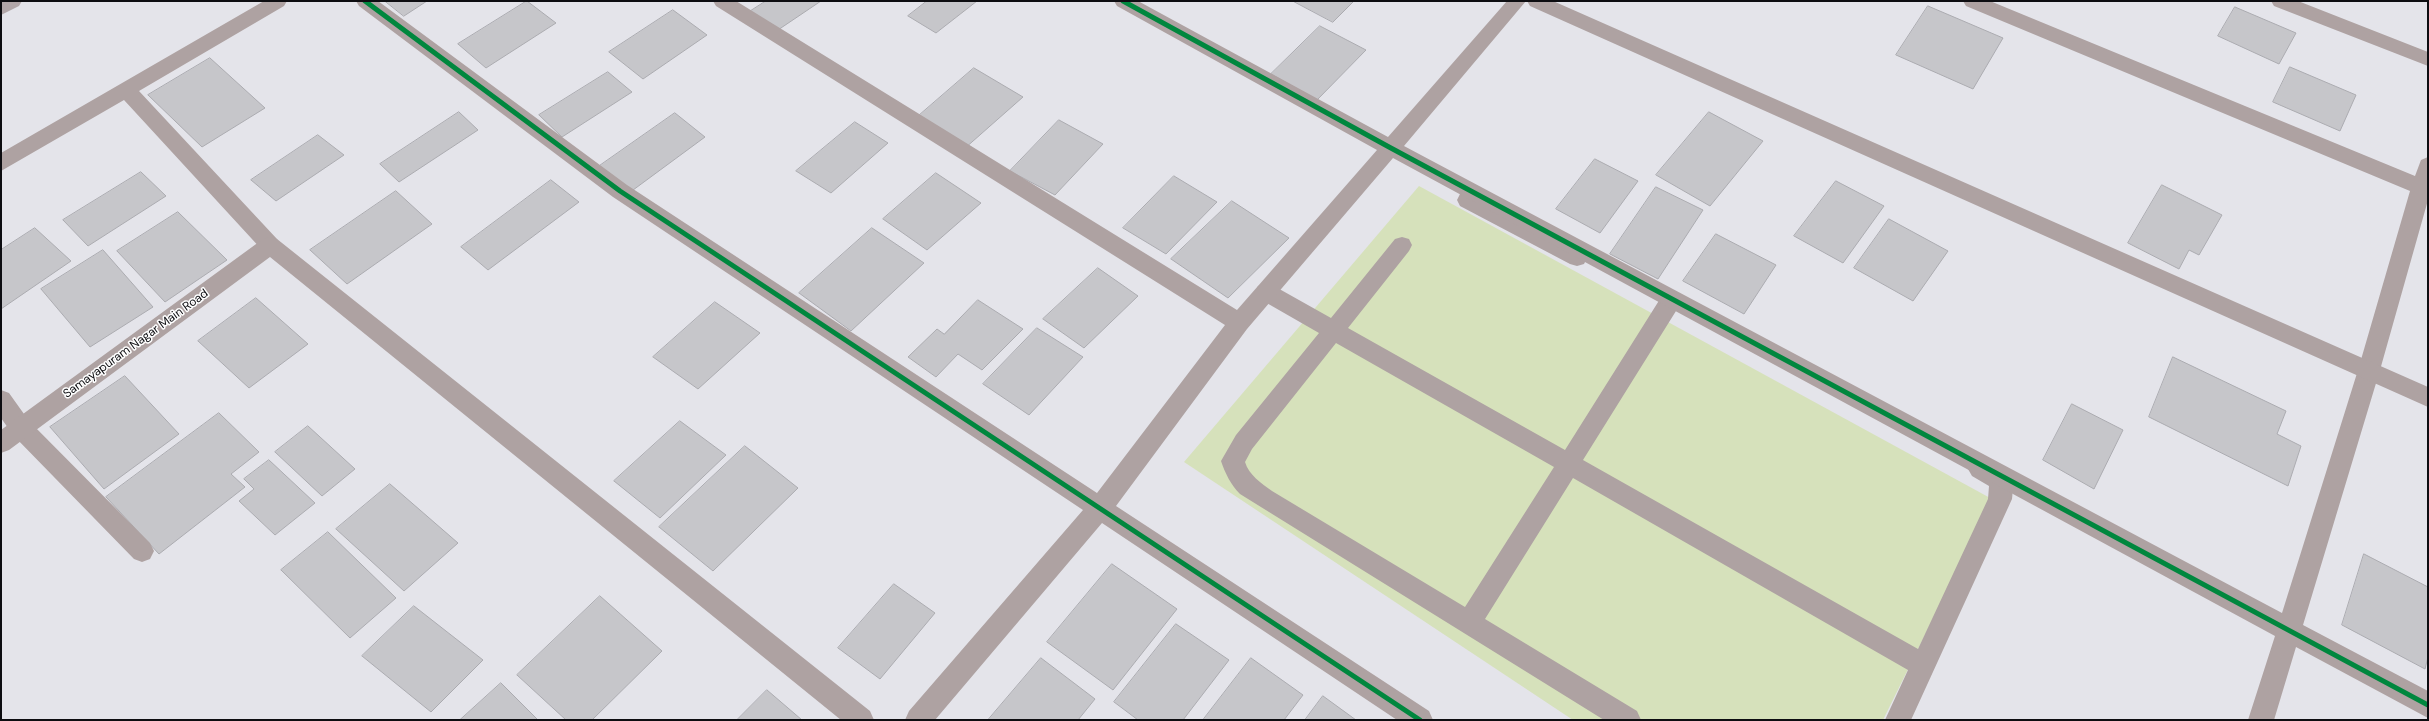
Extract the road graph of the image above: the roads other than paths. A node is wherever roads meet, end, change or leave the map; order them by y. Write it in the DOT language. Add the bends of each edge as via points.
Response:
graph roads {
  1 [pos="13,1"];
  2 [pos="278,1"];
  3 [pos="365,1"];
  4 [pos="722,1"];
  5 [pos="1123,1"];
  6 [pos="1517,1"];
  7 [pos="1536,1"];
  8 [pos="1972,1"];
  9 [pos="2280,1"];
  10 [pos="1,8"];
  11 [pos="2428,59"];
  12 [pos="125,89"];
  13 [pos="1389,147"];
  14 [pos="1,163"];
  15 [pos="2428,165"];
  16 [pos="2425,189"];
  17 [pos="1468,200"];
  18 [pos="270,245"];
  19 [pos="1402,245"];
  20 [pos="1266,292"];
  21 [pos="1668,305"];
  22 [pos="1239,323"];
  23 [pos="1333,331"];
  24 [pos="2369,370"];
  25 [pos="2428,397"];
  26 [pos="1,400"];
  27 [pos="21,428"];
  28 [pos="1,443"];
  29 [pos="1569,464"];
  30 [pos="1100,508"];
  31 [pos="142,551"];
  32 [pos="1469,623"];
  33 [pos="2288,631"];
  34 [pos="1923,665"];
  35 [pos="2428,705"];
  36 [pos="861,720"];
  37 [pos="918,720"];
  38 [pos="1420,720"];
  39 [pos="1628,720"];
  40 [pos="1898,720"];
  41 [pos="2261,720"];
  1 -- 10 [label="highway"];
  2 -- 12 [label="street"];
  3 -- 30 [label="street" via="620,192"];
  4 -- 22 [label="street"];
  5 -- 13 [label="street"];
  6 -- 13 [label="street"];
  7 -- 24 [label="street"];
  8 -- 16 [label="street"];
  9 -- 11 [label="street"];
  12 -- 14 [label="street"];
  12 -- 18 [label="street"];
  13 -- 20 [label="street"];
  13 -- 33 [label="street"];
  15 -- 16 [label="street"];
  16 -- 24 [label="street"];
  17 -- 21 [label="street"];
  18 -- 27 [label="street, Samayapuram Nagar Main Road"];
  18 -- 36 [label="street"];
  19 -- 23 [label="street"];
  20 -- 22 [label="street"];
  20 -- 23 [label="street"];
  21 -- 29 [label="street"];
  21 -- 34 [label="street" via="1997,479 2002,488 2000,499"];
  22 -- 30 [label="street"];
  23 -- 29 [label="street"];
  23 -- 32 [label="street" via="1244,442 1233,461 1237,474 1245,485 1264,498"];
  24 -- 25 [label="street"];
  24 -- 33 [label="street"];
  26 -- 27 [label="street"];
  27 -- 28 [label="street, Samayapuram Nagar Main Road"];
  27 -- 31 [label="street"];
  29 -- 32 [label="street"];
  29 -- 34 [label="street"];
  30 -- 37 [label="street"];
  30 -- 38 [label="street"];
  32 -- 39 [label="street"];
  33 -- 35 [label="street"];
  33 -- 41 [label="street"];
  34 -- 40 [label="street"];
}
